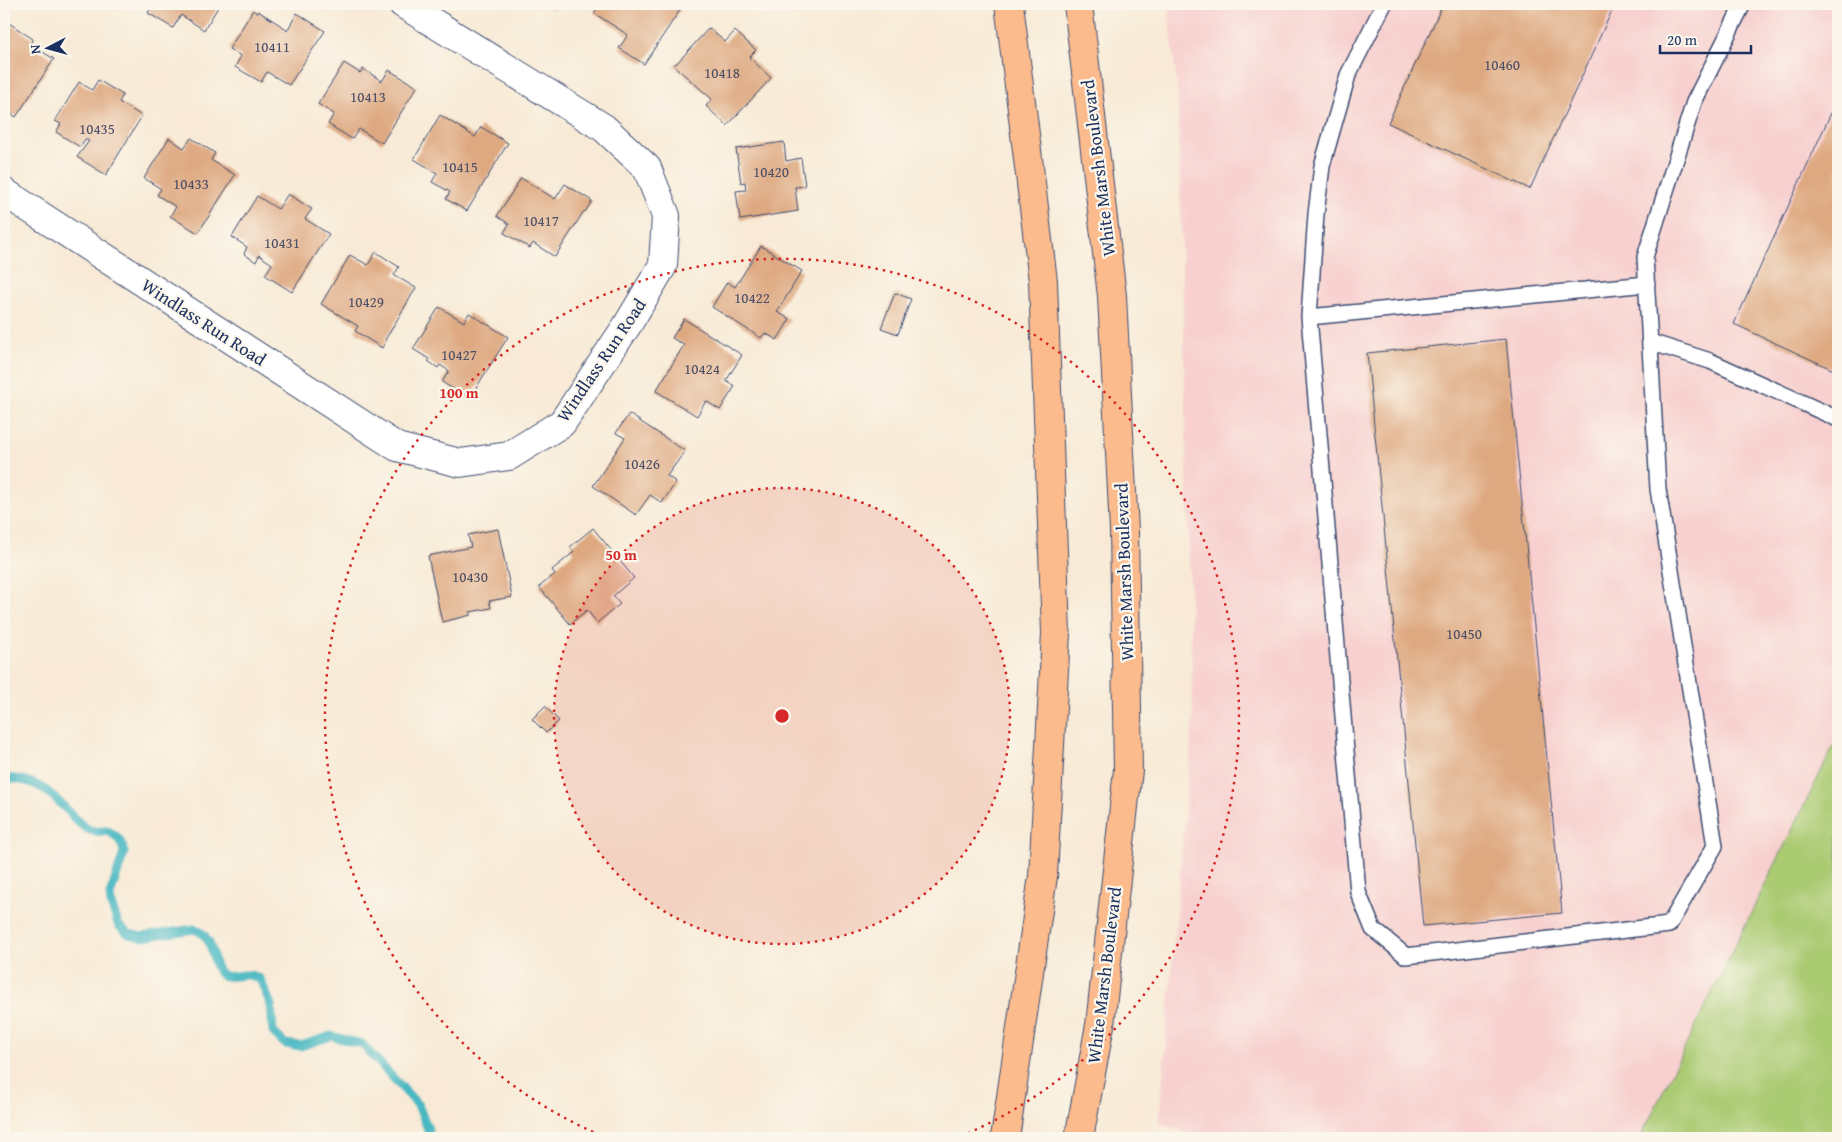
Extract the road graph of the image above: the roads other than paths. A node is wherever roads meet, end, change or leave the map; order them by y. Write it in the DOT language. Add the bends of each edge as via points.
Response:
graph roads {
  1 [pos="403,4"];
  2 [pos="1009,4"];
  3 [pos="1078,4"];
  4 [pos="1384,4"];
  5 [pos="1743,4"];
  6 [pos="4,192"];
  7 [pos="1647,284"];
  8 [pos="1309,317"];
  9 [pos="1650,342"];
  10 [pos="1838,419"];
  11 [pos="1005,1138"];
  12 [pos="1079,1138"];
  1 -- 6 [label="street, Windlass Run Road" via="604,128 647,168 666,216 662,264 628,324 562,423 509,456 460,463 397,447"];
  2 -- 11 [label="main road" via="1043,281 1056,633 1043,876"];
  3 -- 12 [label="main road, White Marsh Boulevard" via="1112,296 1124,531 1128,770 1100,1025"];
  4 -- 8 [label="lane" via="1348,75 1322,166"];
  5 -- 7 [label="lane" via="1694,102 1645,257"];
  7 -- 8 [label="lane"];
  7 -- 9 [label="lane"];
  8 -- 9 [label="lane" via="1358,892 1373,929 1406,956 1669,925 1715,846 1658,489"];
  9 -- 10 [label="lane" via="1710,361"];
}
